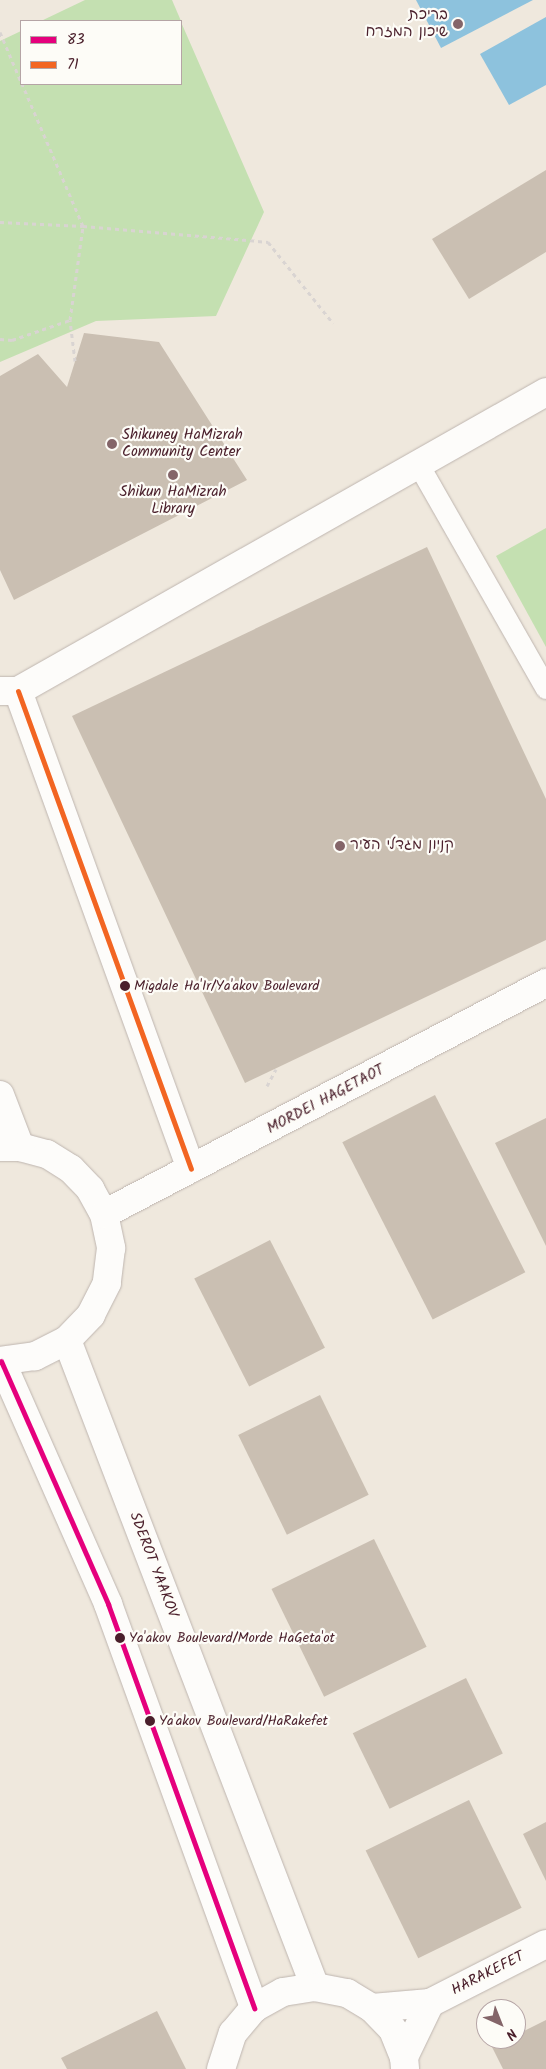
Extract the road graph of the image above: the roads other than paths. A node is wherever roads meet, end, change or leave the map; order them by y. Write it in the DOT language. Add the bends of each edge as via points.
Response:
graph roads {
  1 [pos="546,392"];
  2 [pos="418,464"];
  3 [pos="546,688"];
  4 [pos="9,691"];
  5 [pos="546,983"];
  6 [pos="0,1095"];
  7 [pos="10,1147"];
  8 [pos="191,1169"];
  9 [pos="104,1214"];
  10 [pos="67,1340"];
  11 [pos="0,1361"];
  12 [pos="546,1944"];
  13 [pos="315,1987"];
  14 [pos="430,2003"];
  15 [pos="254,2008"];
  16 [pos="372,2008"];
  17 [pos="405,2063"];
  18 [pos="221,2069"];
  1 -- 2 [label="street"];
  2 -- 3 [label="lane"];
  2 -- 4 [label="street"];
  4 -- 8 [label="street"];
  5 -- 8 [label="street, MORDEI HAGETAOT"];
  6 -- 7 [label="street"];
  7 -- 9 [label="street" via="47,1154 71,1169 90,1189"];
  8 -- 9 [label="street, MORDEI HAGETAOT"];
  9 -- 10 [label="street" via="111,1248 107,1283 92,1316"];
  10 -- 11 [label="street" via="35,1356"];
  10 -- 13 [label="street, SDEROT YAAKOV"];
  11 -- 15 [label="street" via="108,1604"];
  12 -- 14 [label="street, HARAKEFET"];
  13 -- 15 [label="street" via="282,1992"];
  13 -- 16 [label="street" via="347,1993"];
  14 -- 16 [label="street, HARAKEFET"];
  14 -- 17 [label="street"];
  15 -- 18 [label="street" via="233,2033"];
  16 -- 17 [label="street" via="392,2030"];
}
